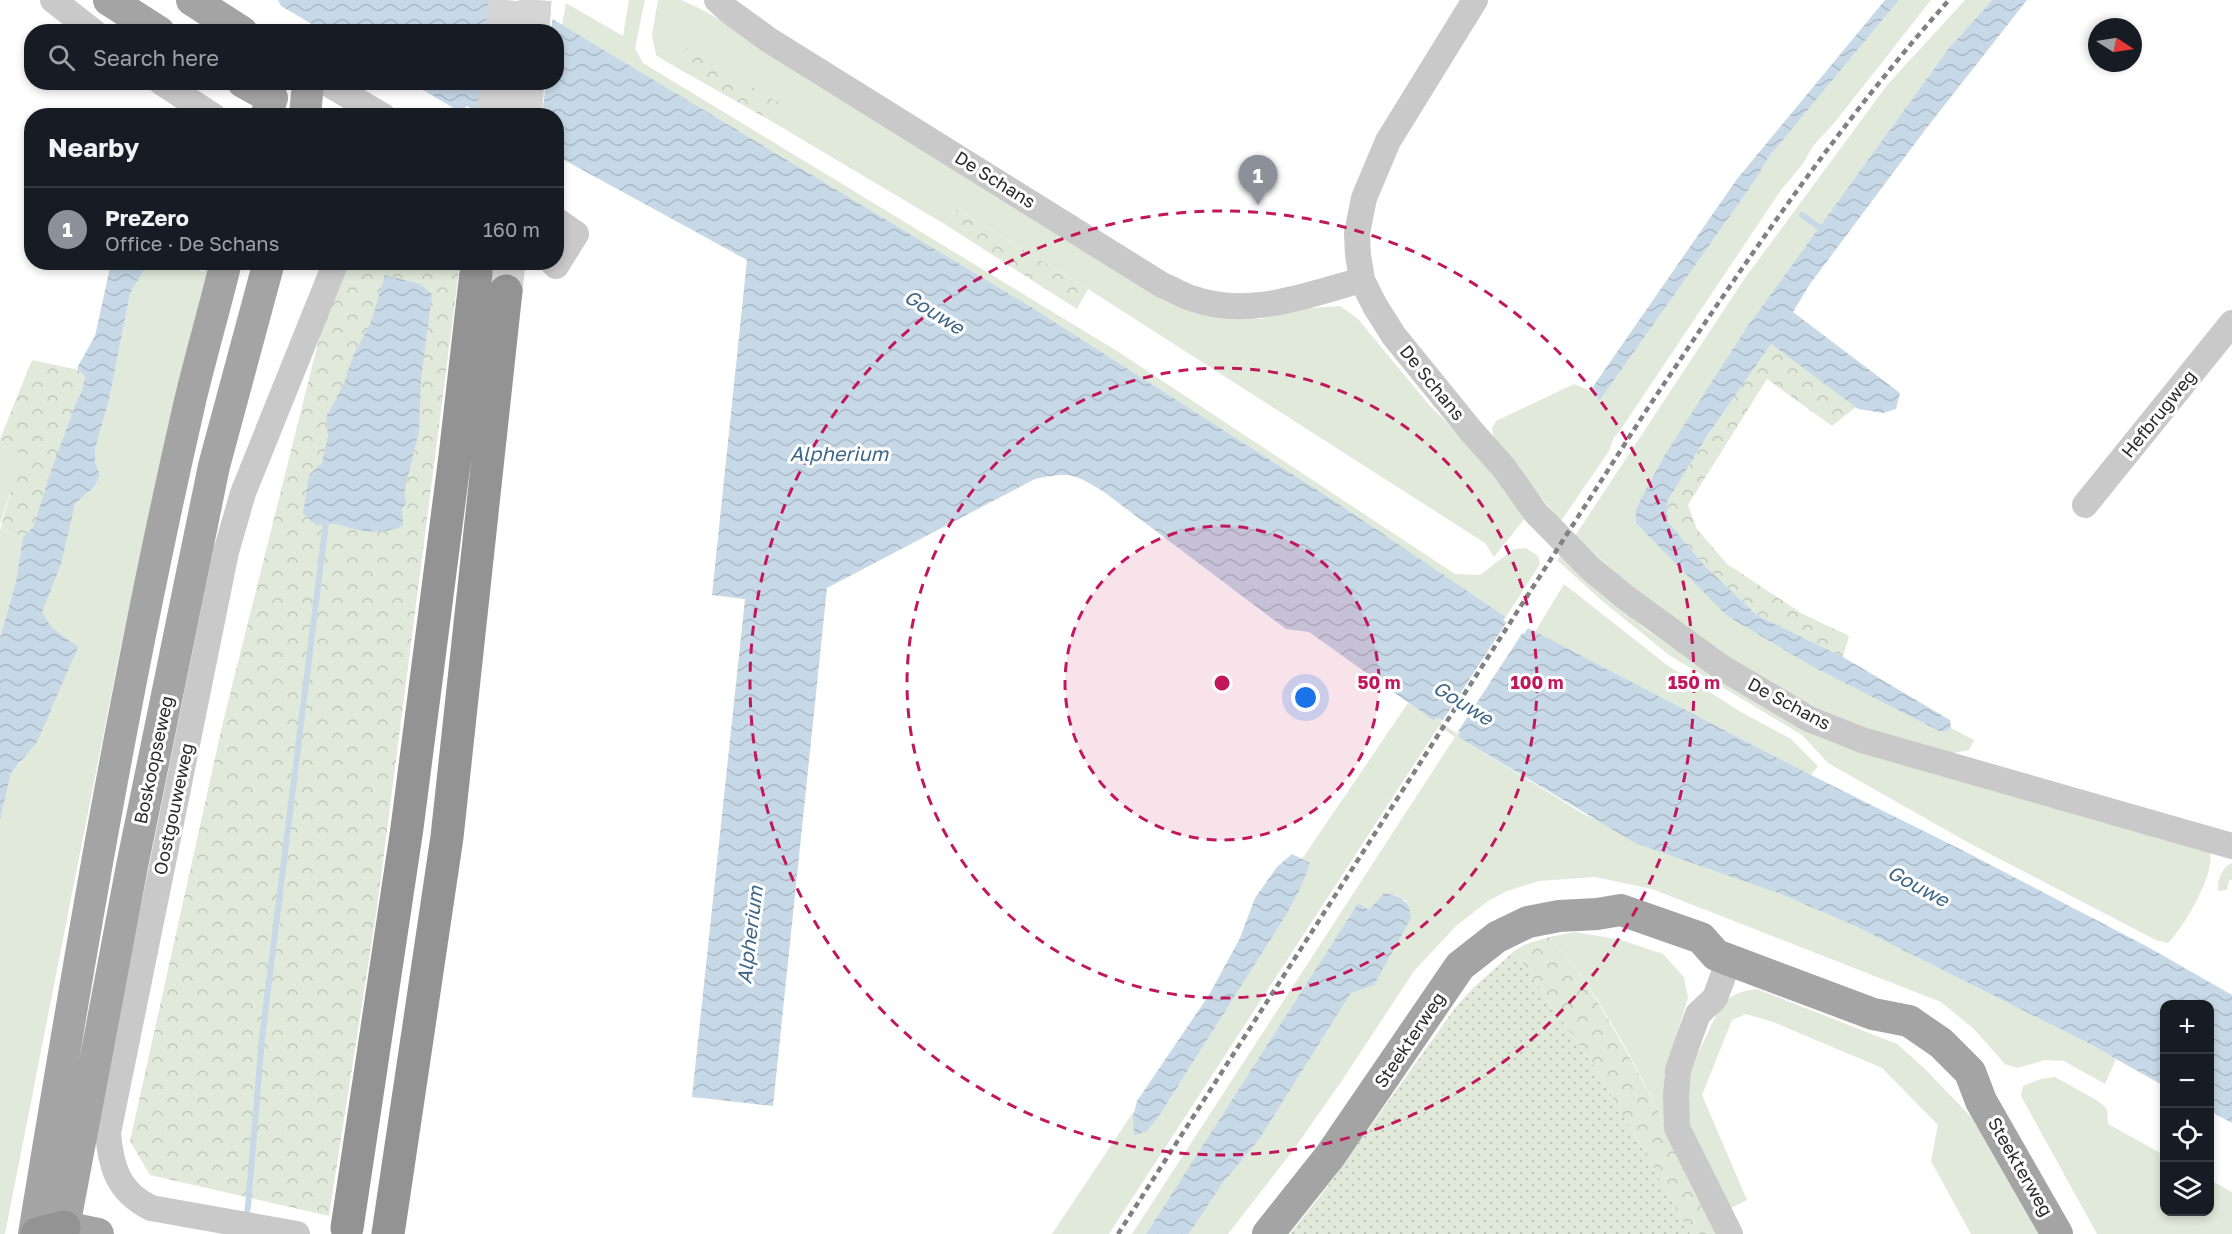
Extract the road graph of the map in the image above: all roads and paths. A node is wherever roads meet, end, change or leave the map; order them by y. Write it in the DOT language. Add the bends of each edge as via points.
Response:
graph roads {
  1 [pos="53,0"];
  2 [pos="109,0"];
  3 [pos="192,0"];
  4 [pos="717,0"];
  5 [pos="1475,0"];
  6 [pos="84,24"];
  7 [pos="146,24"];
  8 [pos="230,24"];
  9 [pos="172,90"];
  10 [pos="257,90"];
  11 [pos="260,90"];
  12 [pos="339,90"];
  13 [pos="291,104"];
  14 [pos="201,108"];
  15 [pos="369,108"];
  16 [pos="564,226"];
  17 [pos="564,253"];
  18 [pos="224,270"];
  19 [pos="267,270"];
  20 [pos="333,270"];
  21 [pos="476,273"];
  22 [pos="1362,280"];
  23 [pos="506,291"];
  24 [pos="2232,323"];
  25 [pos="2085,505"];
  26 [pos="2232,846"];
  27 [pos="1723,957"];
  28 [pos="347,1228"];
  29 [pos="49,1232"];
  30 [pos="98,1234"];
  31 [pos="297,1234"];
  32 [pos="387,1234"];
  33 [pos="1268,1234"];
  34 [pos="1730,1234"];
  35 [pos="2057,1234"];
  1 -- 6 [label="street"];
  2 -- 7 [label="main road"];
  3 -- 8 [label="main road"];
  4 -- 22 [label="street, De Schans" via="769,40 1162,285 1192,298 1247,308"];
  5 -- 22 [label="street, De Schans" via="1376,166 1364,198 1358,233"];
  9 -- 14 [label="street"];
  10 -- 13 [label="main road"];
  11 -- 13 [label="main road"];
  12 -- 15 [label="street"];
  16 -- 17 [label="street" via="576,234"];
  18 -- 29 [label="main road, Boskoopseweg" via="191,397 138,648 89,911"];
  19 -- 29 [label="main road, Boskoopseweg" via="214,466 132,866"];
  20 -- 31 [label="street, Oostgouweweg" via="243,493 226,552 108,1133 110,1158 119,1180 135,1200 179,1214"];
  21 -- 28 [label="highway" via="407,828"];
  22 -- 26 [label="street, De Schans" via="1394,336 1504,468 1536,513 1616,590 1721,667 1809,719 1862,740"];
  23 -- 32 [label="highway" via="447,837"];
  24 -- 25 [label="street, Hefbrugweg"];
  27 -- 33 [label="main road, Steekterweg" via="1696,958 1615,928 1597,914 1559,915 1528,922 1497,937 1460,966 1330,1156"];
  27 -- 34 [label="street" via="1714,998 1698,1014 1678,1070 1676,1096 1677,1128"];
  27 -- 35 [label="main road, Steekterweg" via="1873,1014 1927,1056 1956,1085 1981,1101"];
  29 -- 30 [label="main road"];
}
